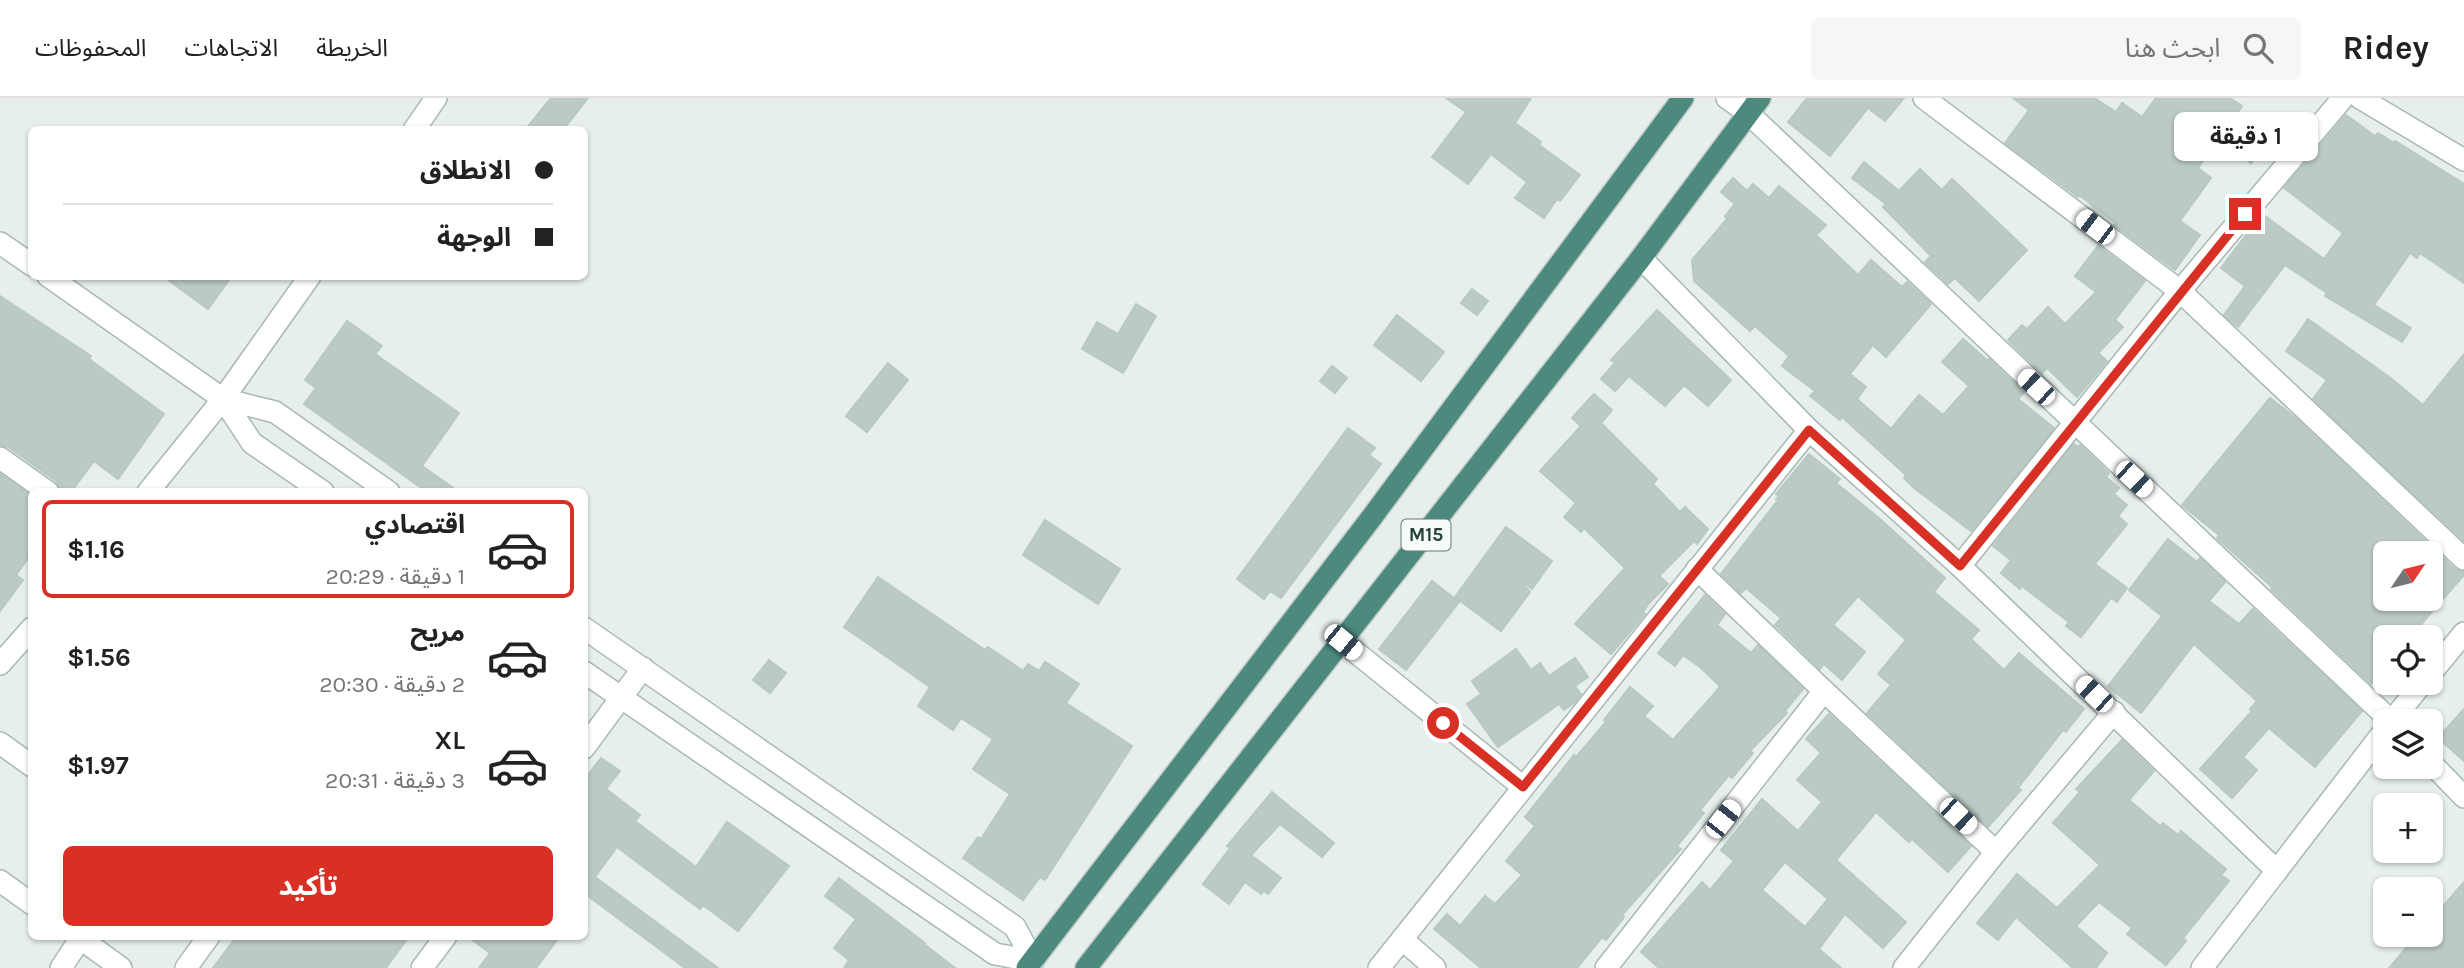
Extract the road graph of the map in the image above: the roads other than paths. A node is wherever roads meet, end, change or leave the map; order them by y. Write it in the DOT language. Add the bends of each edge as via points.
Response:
graph roads {
  1 [pos="436,98"];
  2 [pos="1683,98"];
  3 [pos="1727,98"];
  4 [pos="1924,98"];
  5 [pos="2343,98"];
  6 [pos="2360,98"];
  7 [pos="1754,106"];
  8 [pos="417,126"];
  9 [pos="2464,160"];
  10 [pos="0,243"];
  11 [pos="1641,258"];
  12 [pos="28,262"];
  13 [pos="54,280"];
  14 [pos="307,280"];
  15 [pos="2180,291"];
  16 [pos="223,399"];
  17 [pos="2075,424"];
  18 [pos="1809,430"];
  19 [pos="0,458"];
  20 [pos="42,488"];
  21 [pos="151,488"];
  22 [pos="317,488"];
  23 [pos="383,488"];
  24 [pos="2464,559"];
  25 [pos="1960,566"];
  26 [pos="1697,569"];
  27 [pos="588,631"];
  28 [pos="28,632"];
  29 [pos="2464,633"];
  30 [pos="1343,642"];
  31 [pos="2443,658"];
  32 [pos="0,664"];
  33 [pos="643,668"];
  34 [pos="588,675"];
  35 [pos="1824,691"];
  36 [pos="2412,695"];
  37 [pos="622,697"];
  38 [pos="2378,709"];
  39 [pos="2401,709"];
  40 [pos="2114,712"];
  41 [pos="0,743"];
  42 [pos="588,743"];
  43 [pos="2373,746"];
  44 [pos="28,763"];
  45 [pos="2443,775"];
  46 [pos="1523,787"];
  47 [pos="2464,797"];
  48 [pos="1996,852"];
  49 [pos="2277,871"];
  50 [pos="0,881"];
  51 [pos="28,901"];
  52 [pos="1402,939"];
  53 [pos="78,940"];
  54 [pos="82,940"];
  55 [pos="206,940"];
  56 [pos="443,940"];
  57 [pos="1034,965"];
  58 [pos="61,968"];
  59 [pos="121,968"];
  60 [pos="186,968"];
  61 [pos="422,968"];
  62 [pos="1086,968"];
  63 [pos="1379,968"];
  64 [pos="1435,968"];
  65 [pos="1605,968"];
  66 [pos="1904,968"];
  67 [pos="2202,968"];
  1 -- 8 [label="street"];
  2 -- 57 [label="highway, M15"];
  3 -- 7 [label="street"];
  4 -- 15 [label="street"];
  5 -- 15 [label="street"];
  6 -- 9 [label="street"];
  7 -- 11 [label="highway, M15"];
  7 -- 17 [label="street"];
  10 -- 12 [label="street"];
  11 -- 18 [label="street"];
  11 -- 30 [label="highway, M15"];
  13 -- 16 [label="street"];
  14 -- 16 [label="street"];
  15 -- 17 [label="street"];
  15 -- 24 [label="street"];
  16 -- 21 [label="street"];
  16 -- 22 [label="street" via="252,443"];
  16 -- 23 [label="street" via="275,412"];
  17 -- 25 [label="street"];
  17 -- 38 [label="street"];
  18 -- 25 [label="street"];
  18 -- 26 [label="street"];
  19 -- 20 [label="street"];
  25 -- 40 [label="street"];
  26 -- 35 [label="street"];
  26 -- 46 [label="street"];
  27 -- 33 [label="street"];
  28 -- 32 [label="street"];
  29 -- 31 [label="street"];
  30 -- 46 [label="street"];
  30 -- 62 [label="highway, M15"];
  33 -- 37 [label="street"];
  33 -- 57 [label="street" via="1015,927"];
  34 -- 37 [label="street"];
  35 -- 48 [label="street"];
  35 -- 65 [label="street"];
  36 -- 39 [label="street"];
  37 -- 42 [label="street"];
  37 -- 57 [label="street" via="995,954"];
  40 -- 48 [label="street"];
  40 -- 49 [label="street"];
  41 -- 44 [label="street"];
  43 -- 49 [label="street"];
  45 -- 47 [label="street"];
  46 -- 52 [label="street"];
  48 -- 66 [label="street"];
  49 -- 67 [label="street"];
  50 -- 51 [label="street"];
  52 -- 63 [label="street"];
  52 -- 64 [label="street"];
  53 -- 58 [label="street"];
  54 -- 59 [label="street"];
  55 -- 60 [label="street"];
  56 -- 61 [label="street"];
}
